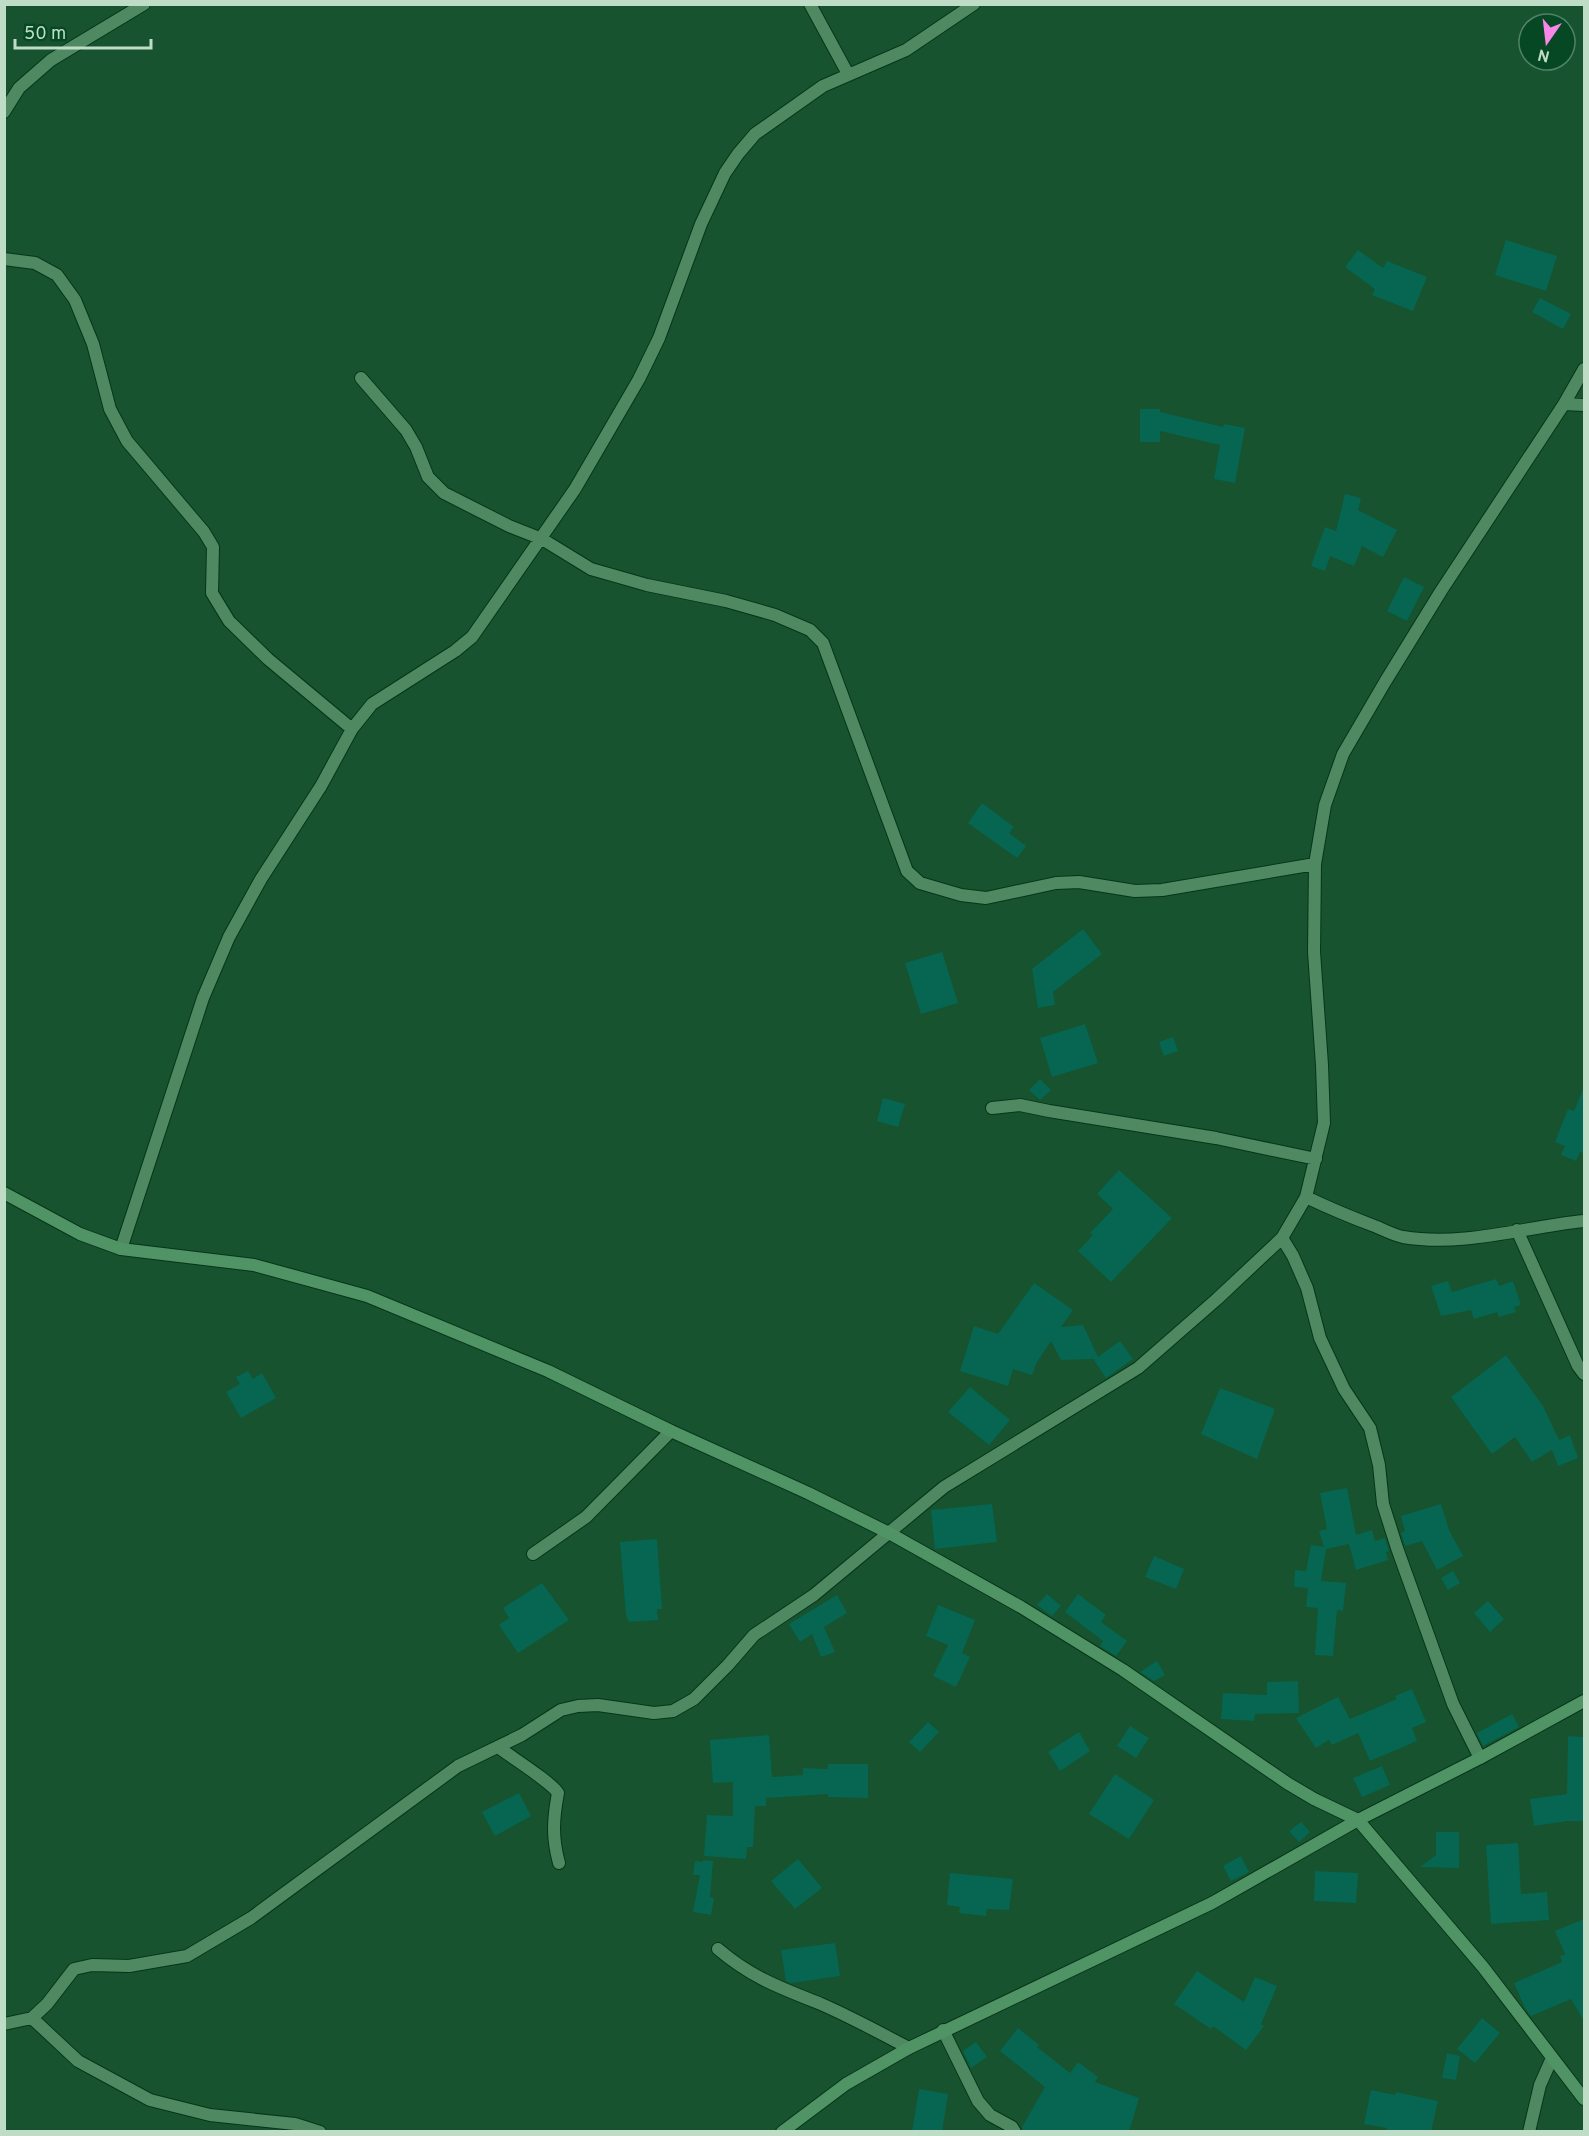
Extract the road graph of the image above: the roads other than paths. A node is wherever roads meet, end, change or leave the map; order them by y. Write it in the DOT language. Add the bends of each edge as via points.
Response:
graph roads {
  1 [pos="144,4"];
  2 [pos="810,4"];
  3 [pos="974,4"];
  4 [pos="848,74"];
  5 [pos="4,112"];
  6 [pos="4,259"];
  7 [pos="1584,369"];
  8 [pos="361,378"];
  9 [pos="1564,404"];
  10 [pos="1584,405"];
  11 [pos="542,539"];
  12 [pos="352,729"];
  13 [pos="1315,864"];
  14 [pos="992,1108"];
  15 [pos="1316,1159"];
  16 [pos="4,1193"];
  17 [pos="1306,1197"];
  18 [pos="1584,1221"];
  19 [pos="1517,1230"];
  20 [pos="1282,1238"];
  21 [pos="121,1250"];
  22 [pos="1584,1374"];
  23 [pos="671,1431"];
  24 [pos="889,1533"];
  25 [pos="533,1554"];
  26 [pos="1584,1701"];
  27 [pos="498,1747"];
  28 [pos="1480,1758"];
  29 [pos="1358,1820"];
  30 [pos="559,1863"];
  31 [pos="718,1949"];
  32 [pos="32,2019"];
  33 [pos="4,2024"];
  34 [pos="944,2030"];
  35 [pos="909,2048"];
  36 [pos="1552,2058"];
  37 [pos="1584,2099"];
  38 [pos="320,2132"];
  39 [pos="782,2132"];
  40 [pos="1015,2132"];
  41 [pos="1529,2132"];
  1 -- 5 [label="street" via="51,60 19,88"];
  2 -- 4 [label="street"];
  3 -- 4 [label="street" via="906,50"];
  4 -- 11 [label="street" via="823,86 755,134 725,173 639,379"];
  6 -- 12 [label="street" via="35,263 57,275 75,300 93,344 110,409 127,441 213,547 212,592 229,621"];
  7 -- 9 [label="street"];
  8 -- 11 [label="street" via="406,430 428,477 444,494"];
  9 -- 10 [label="street"];
  9 -- 13 [label="street" via="1441,591 1343,754 1325,805"];
  11 -- 12 [label="street" via="472,637 372,704"];
  11 -- 13 [label="street" via="591,569 736,603 810,630 823,643 906,871 920,883 986,898 1078,882 1135,891 1170,889"];
  12 -- 21 [label="street" via="229,937 203,998"];
  13 -- 15 [label="street" via="1314,952 1324,1123"];
  14 -- 15 [label="street" via="1020,1105"];
  15 -- 17 [label="street"];
  16 -- 21 [label="street" via="80,1234"];
  17 -- 19 [label="street" via="1401,1236 1437,1240"];
  17 -- 20 [label="street"];
  18 -- 19 [label="street"];
  19 -- 22 [label="street"];
  20 -- 24 [label="street" via="1138,1368 944,1487"];
  20 -- 28 [label="street" via="1307,1288 1320,1338 1344,1389 1370,1428 1383,1504 1397,1548 1453,1704"];
  21 -- 23 [label="street" via="254,1265 367,1296 548,1371"];
  23 -- 24 [label="street"];
  23 -- 25 [label="street" via="586,1517"];
  24 -- 27 [label="street" via="814,1595 754,1635 694,1699 673,1711 578,1706 561,1710"];
  24 -- 29 [label="street" via="1021,1607 1287,1783"];
  26 -- 28 [label="street"];
  27 -- 30 [label="street" via="558,1793 553,1840"];
  27 -- 32 [label="street" via="458,1766 251,1918 187,1956 129,1966 92,1965 74,1969"];
  28 -- 29 [label="street"];
  29 -- 34 [label="street" via="1212,1903"];
  29 -- 36 [label="street" via="1483,1967"];
  31 -- 35 [label="street" via="735,1964 772,1985"];
  32 -- 33 [label="street"];
  32 -- 38 [label="street" via="78,2061 150,2100 210,2115 295,2124"];
  34 -- 35 [label="street"];
  34 -- 40 [label="street" via="978,2101 990,2115"];
  35 -- 39 [label="street" via="846,2084"];
  36 -- 37 [label="street"];
  36 -- 41 [label="street" via="1540,2085"];
}
